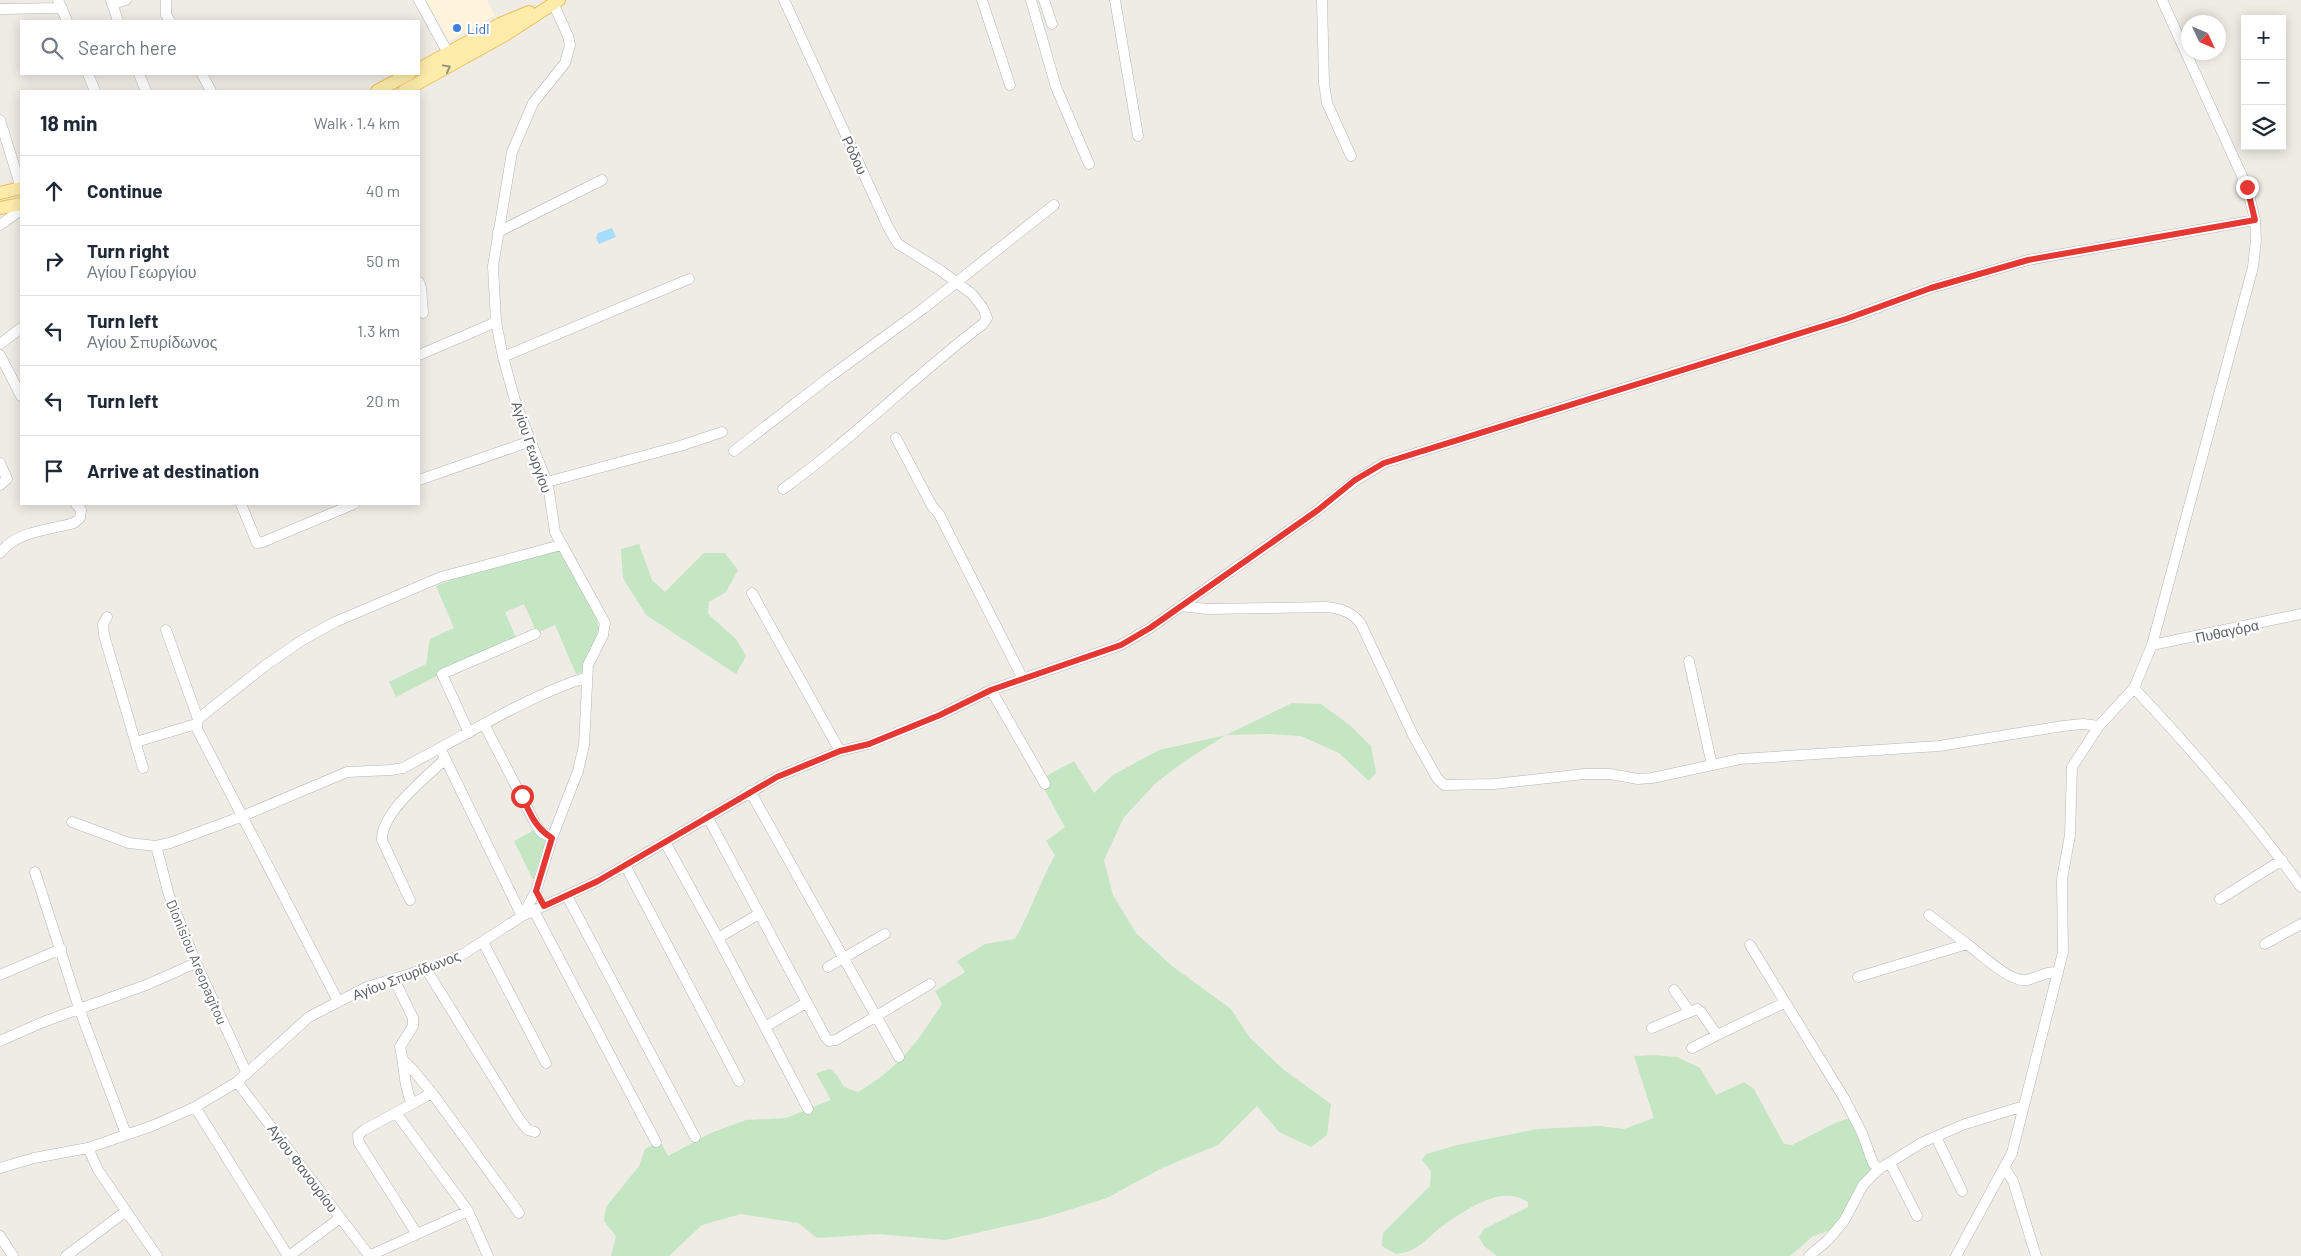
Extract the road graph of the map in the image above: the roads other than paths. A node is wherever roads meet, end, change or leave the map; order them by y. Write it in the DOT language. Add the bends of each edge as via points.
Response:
graph roads {
  1 [pos="126,0"];
  2 [pos="166,0"];
  3 [pos="419,0"];
  4 [pos="784,0"];
  5 [pos="982,0"];
  6 [pos="1031,0"];
  7 [pos="1044,0"];
  8 [pos="1114,0"];
  9 [pos="1322,0"];
  10 [pos="2162,0"];
  11 [pos="112,2"];
  12 [pos="556,2"];
  13 [pos="60,4"];
  14 [pos="0,9"];
  15 [pos="67,20"];
  16 [pos="118,20"];
  17 [pos="169,20"];
  18 [pos="1052,24"];
  19 [pos="448,52"];
  20 [pos="420,68"];
  21 [pos="88,75"];
  22 [pos="139,75"];
  23 [pos="203,75"];
  24 [pos="407,75"];
  25 [pos="1010,85"];
  26 [pos="95,90"];
  27 [pos="146,90"];
  28 [pos="210,90"];
  29 [pos="379,90"];
  30 [pos="406,90"];
  31 [pos="0,120"];
  32 [pos="1138,136"];
  33 [pos="1351,156"];
  34 [pos="1090,164"];
  35 [pos="602,180"];
  36 [pos="20,185"];
  37 [pos="20,188"];
  38 [pos="0,193"];
  39 [pos="20,204"];
  40 [pos="1054,205"];
  41 [pos="0,208"];
  42 [pos="20,211"];
  43 [pos="2255,220"];
  44 [pos="0,225"];
  45 [pos="498,232"];
  46 [pos="690,279"];
  47 [pos="958,282"];
  48 [pos="420,287"];
  49 [pos="423,312"];
  50 [pos="496,322"];
  51 [pos="20,329"];
  52 [pos="0,344"];
  53 [pos="0,354"];
  54 [pos="420,355"];
  55 [pos="502,357"];
  56 [pos="20,394"];
  57 [pos="722,432"];
  58 [pos="896,438"];
  59 [pos="531,441"];
  60 [pos="734,451"];
  61 [pos="0,463"];
  62 [pos="420,480"];
  63 [pos="547,482"];
  64 [pos="0,484"];
  65 [pos="782,489"];
  66 [pos="77,505"];
  67 [pos="241,505"];
  68 [pos="352,505"];
  69 [pos="561,545"];
  70 [pos="0,553"];
  71 [pos="752,593"];
  72 [pos="1181,606"];
  73 [pos="2301,614"];
  74 [pos="107,617"];
  75 [pos="166,630"];
  76 [pos="535,634"];
  77 [pos="2152,646"];
  78 [pos="1690,661"];
  79 [pos="586,677"];
  80 [pos="1023,679"];
  81 [pos="2134,688"];
  82 [pos="991,690"];
  83 [pos="197,721"];
  84 [pos="484,724"];
  85 [pos="2099,726"];
  86 [pos="469,732"];
  87 [pos="136,742"];
  88 [pos="440,748"];
  89 [pos="840,751"];
  90 [pos="445,759"];
  91 [pos="1712,765"];
  92 [pos="143,768"];
  93 [pos="1046,784"];
  94 [pos="750,791"];
  95 [pos="243,816"];
  96 [pos="707,816"];
  97 [pos="72,822"];
  98 [pos="552,838"];
  99 [pos="665,842"];
  100 [pos="156,846"];
  101 [pos="2282,860"];
  102 [pos="625,865"];
  103 [pos="35,872"];
  104 [pos="2301,888"];
  105 [pos="536,891"];
  106 [pos="567,896"];
  107 [pos="2220,899"];
  108 [pos="410,900"];
  109 [pos="544,906"];
  110 [pos="534,911"];
  111 [pos="759,914"];
  112 [pos="1929,915"];
  113 [pos="522,916"];
  114 [pos="2301,924"];
  115 [pos="884,934"];
  116 [pos="718,938"];
  117 [pos="482,942"];
  118 [pos="1967,944"];
  119 [pos="2265,944"];
  120 [pos="1750,945"];
  121 [pos="61,949"];
  122 [pos="843,959"];
  123 [pos="196,964"];
  124 [pos="828,967"];
  125 [pos="426,969"];
  126 [pos="2058,973"];
  127 [pos="0,974"];
  128 [pos="1858,977"];
  129 [pos="394,979"];
  130 [pos="930,984"];
  131 [pos="1674,990"];
  132 [pos="338,1001"];
  133 [pos="1784,1002"];
  134 [pos="806,1003"];
  135 [pos="79,1008"];
  136 [pos="1689,1011"];
  137 [pos="875,1016"];
  138 [pos="766,1027"];
  139 [pos="1652,1028"];
  140 [pos="1717,1035"];
  141 [pos="0,1041"];
  142 [pos="1692,1048"];
  143 [pos="899,1057"];
  144 [pos="404,1061"];
  145 [pos="546,1063"];
  146 [pos="247,1074"];
  147 [pos="739,1081"];
  148 [pos="237,1082"];
  149 [pos="432,1093"];
  150 [pos="412,1104"];
  151 [pos="195,1106"];
  152 [pos="2024,1106"];
  153 [pos="808,1108"];
  154 [pos="396,1113"];
  155 [pos="535,1132"];
  156 [pos="126,1134"];
  157 [pos="695,1137"];
  158 [pos="1936,1137"];
  159 [pos="656,1142"];
  160 [pos="88,1148"];
  161 [pos="1890,1163"];
  162 [pos="2004,1167"];
  163 [pos="0,1168"];
  164 [pos="1879,1169"];
  165 [pos="1962,1191"];
  166 [pos="126,1211"];
  167 [pos="468,1212"];
  168 [pos="519,1213"];
  169 [pos="1917,1216"];
  170 [pos="340,1218"];
  171 [pos="417,1234"];
  172 [pos="0,1236"];
  173 [pos="14,1256"];
  174 [pos="66,1256"];
  175 [pos="157,1256"];
  176 [pos="288,1256"];
  177 [pos="488,1256"];
  178 [pos="1809,1256"];
  179 [pos="1956,1256"];
  180 [pos="2036,1256"];
  1 -- 11 [label="street"];
  2 -- 17 [label="street"];
  3 -- 19 [label="street"];
  4 -- 47 [label="street, Ρόδου" via="898,244"];
  5 -- 25 [label="street"];
  6 -- 34 [label="street" via="1056,87"];
  7 -- 18 [label="street"];
  8 -- 32 [label="street"];
  9 -- 33 [label="street" via="1327,103"];
  10 -- 43 [label="street" via="2247,187"];
  11 -- 16 [label="street"];
  12 -- 19 [label="main road" via="500,24"];
  30 -- 12 [label="main road, one-way" via="505,35"];
  12 -- 45 [label="street, Αγίου Γεωργίου" via="568,36 568,55 560,72 532,103 520,129 512,152"];
  13 -- 14 [label="street"];
  13 -- 15 [label="street"];
  19 -- 20 [label="main road"];
  21 -- 26 [label="street"];
  22 -- 27 [label="street"];
  23 -- 28 [label="street"];
  24 -- 29 [label="main road"];
  31 -- 36 [label="street"];
  35 -- 45 [label="street"];
  37 -- 38 [label="main road"];
  39 -- 41 [label="main road"];
  40 -- 47 [label="street"];
  42 -- 44 [label="street"];
  43 -- 72 [label="street, Αγίου Σπυρίδωνος" via="2028,260 1384,463 1355,480 1318,510"];
  43 -- 77 [label="street" via="2253,268"];
  45 -- 50 [label="street, Αγίου Γεωργίου" via="493,266"];
  46 -- 55 [label="street"];
  47 -- 60 [label="street"];
  47 -- 65 [label="street, Ρόδου" via="983,308 987,318 983,324 896,394 821,462"];
  48 -- 49 [label="street"];
  50 -- 54 [label="street"];
  50 -- 55 [label="street, Αγίου Γεωργίου"];
  51 -- 52 [label="street"];
  53 -- 56 [label="street"];
  55 -- 59 [label="street, Αγίου Γεωργίου"];
  57 -- 63 [label="street"];
  58 -- 80 [label="street" via="939,514"];
  59 -- 62 [label="street"];
  59 -- 63 [label="street, Αγίου Γεωργίου"];
  61 -- 64 [label="street" via="7,479"];
  63 -- 69 [label="street, Αγίου Γεωργίου" via="555,532"];
  66 -- 70 [label="street" via="80,518 74,523 21,536"];
  67 -- 68 [label="street" via="257,543"];
  69 -- 79 [label="street, Αγίου Γεωργίου" via="605,623"];
  69 -- 83 [label="street" via="441,577 336,622 266,665"];
  71 -- 89 [label="street"];
  72 -- 80 [label="street, Αγίου Σπυρίδωνος" via="1121,645"];
  72 -- 91 [label="street" via="1207,609 1327,606 1344,609 1355,616 1413,735 1444,785 1494,784 1584,774 1652,778"];
  73 -- 77 [label="street, Πυθαγόρα"];
  74 -- 87 [label="street" via="103,624 104,635"];
  75 -- 83 [label="street"];
  76 -- 86 [label="street" via="442,674"];
  77 -- 81 [label="street"];
  78 -- 91 [label="street"];
  79 -- 84 [label="street" via="543,694"];
  79 -- 98 [label="street, Αγίου Γεωργίου" via="584,745 578,771"];
  80 -- 82 [label="street, Αγίου Σπυρίδωνος"];
  81 -- 85 [label="street"];
  81 -- 101 [label="street" via="2197,755"];
  82 -- 89 [label="street, Αγίου Σπυρίδωνος" via="869,744"];
  82 -- 93 [label="street"];
  83 -- 87 [label="street"];
  83 -- 95 [label="street" via="197,729"];
  84 -- 86 [label="street"];
  84 -- 98 [label="street" via="536,826"];
  85 -- 91 [label="street" via="2083,724 1939,746 1775,756"];
  85 -- 126 [label="street" via="2072,767 2070,835 2062,879 2063,952"];
  86 -- 88 [label="street"];
  87 -- 92 [label="street"];
  88 -- 90 [label="street"];
  88 -- 95 [label="street" via="403,768 347,772"];
  89 -- 94 [label="street, Αγίου Σπυρίδωνος"];
  90 -- 108 [label="street" via="406,796 382,832 382,840"];
  90 -- 113 [label="street"];
  94 -- 96 [label="street, Αγίου Σπυρίδωνος"];
  94 -- 122 [label="street"];
  95 -- 100 [label="street" via="170,844"];
  95 -- 132 [label="street"];
  96 -- 99 [label="street, Αγίου Σπυρίδωνος"];
  96 -- 111 [label="street"];
  97 -- 100 [label="street" via="128,843"];
  98 -- 105 [label="street, Αγίου Γεωργίου"];
  99 -- 102 [label="street, Αγίου Σπυρίδωνος"];
  99 -- 116 [label="street"];
  100 -- 123 [label="street, Dionisiou Areopagitou" via="169,895"];
  101 -- 104 [label="street"];
  101 -- 107 [label="street"];
  102 -- 106 [label="street, Αγίου Σπυρίδωνος"];
  102 -- 147 [label="street"];
  103 -- 121 [label="street"];
  105 -- 109 [label="street"];
  105 -- 113 [label="street, Αγίου Γεωργίου"];
  106 -- 109 [label="street, Αγίου Σπυρίδωνος"];
  106 -- 157 [label="street"];
  109 -- 110 [label="street, Αγίου Σπυρίδωνος"];
  110 -- 113 [label="street, Αγίου Σπυρίδωνος"];
  110 -- 159 [label="street"];
  111 -- 116 [label="street"];
  111 -- 134 [label="street"];
  112 -- 118 [label="street"];
  113 -- 117 [label="street, Αγίου Σπυρίδωνος"];
  114 -- 119 [label="street"];
  115 -- 122 [label="street"];
  116 -- 138 [label="street"];
  117 -- 125 [label="street, Αγίου Σπυρίδωνος" via="465,953"];
  117 -- 145 [label="street"];
  118 -- 126 [label="street" via="2011,977 2020,980 2052,971"];
  118 -- 128 [label="street"];
  120 -- 133 [label="street"];
  121 -- 127 [label="street"];
  121 -- 135 [label="street"];
  122 -- 124 [label="street"];
  122 -- 137 [label="street"];
  123 -- 135 [label="street"];
  123 -- 146 [label="street, Dionisiou Areopagitou"];
  125 -- 129 [label="street, Αγίου Σπυρίδωνος"];
  125 -- 155 [label="street" via="519,1119 528,1130"];
  126 -- 152 [label="street"];
  129 -- 132 [label="street, Αγίου Σπυρίδωνος"];
  129 -- 144 [label="street" via="413,1018 413,1026 400,1046"];
  130 -- 137 [label="street"];
  131 -- 136 [label="street"];
  132 -- 146 [label="street, Αγίου Σπυρίδωνος" via="309,1017"];
  133 -- 140 [label="street"];
  133 -- 164 [label="street" via="1853,1114 1873,1163"];
  134 -- 137 [label="street" via="830,1041"];
  134 -- 138 [label="street"];
  135 -- 141 [label="street"];
  135 -- 156 [label="street"];
  136 -- 139 [label="street"];
  136 -- 140 [label="street" via="1697,1009 1702,1012"];
  137 -- 143 [label="street"];
  138 -- 153 [label="street"];
  140 -- 142 [label="street"];
  144 -- 149 [label="street"];
  144 -- 150 [label="street" via="404,1083"];
  146 -- 148 [label="street, Αγίου Σπυρίδωνος"];
  148 -- 151 [label="street, Αγίου Σπυρίδωνος"];
  148 -- 170 [label="street, Αγίου Φανουρίου"];
  149 -- 150 [label="street"];
  149 -- 168 [label="street"];
  150 -- 154 [label="street"];
  151 -- 156 [label="street, Αγίου Σπυρίδωνος"];
  151 -- 176 [label="street"];
  152 -- 158 [label="street" via="1965,1124"];
  152 -- 162 [label="street" via="2012,1152"];
  154 -- 167 [label="street"];
  154 -- 171 [label="street" via="364,1130 358,1135 359,1143"];
  156 -- 160 [label="street, Αγίου Σπυρίδωνος"];
  158 -- 161 [label="street"];
  158 -- 165 [label="street"];
  160 -- 163 [label="street, Αγίου Σπυρίδωνος"];
  160 -- 166 [label="street" via="98,1170"];
  161 -- 164 [label="street"];
  161 -- 169 [label="street"];
  162 -- 179 [label="street"];
  162 -- 180 [label="street" via="2013,1181"];
  164 -- 178 [label="street" via="1863,1185 1844,1221"];
  166 -- 174 [label="street"];
  166 -- 175 [label="street"];
  167 -- 171 [label="street"];
  167 -- 177 [label="street"];
  170 -- 171 [label="street, Αγίου Φανουρίου" via="368,1254"];
  170 -- 176 [label="street"];
  172 -- 173 [label="street"];
}
